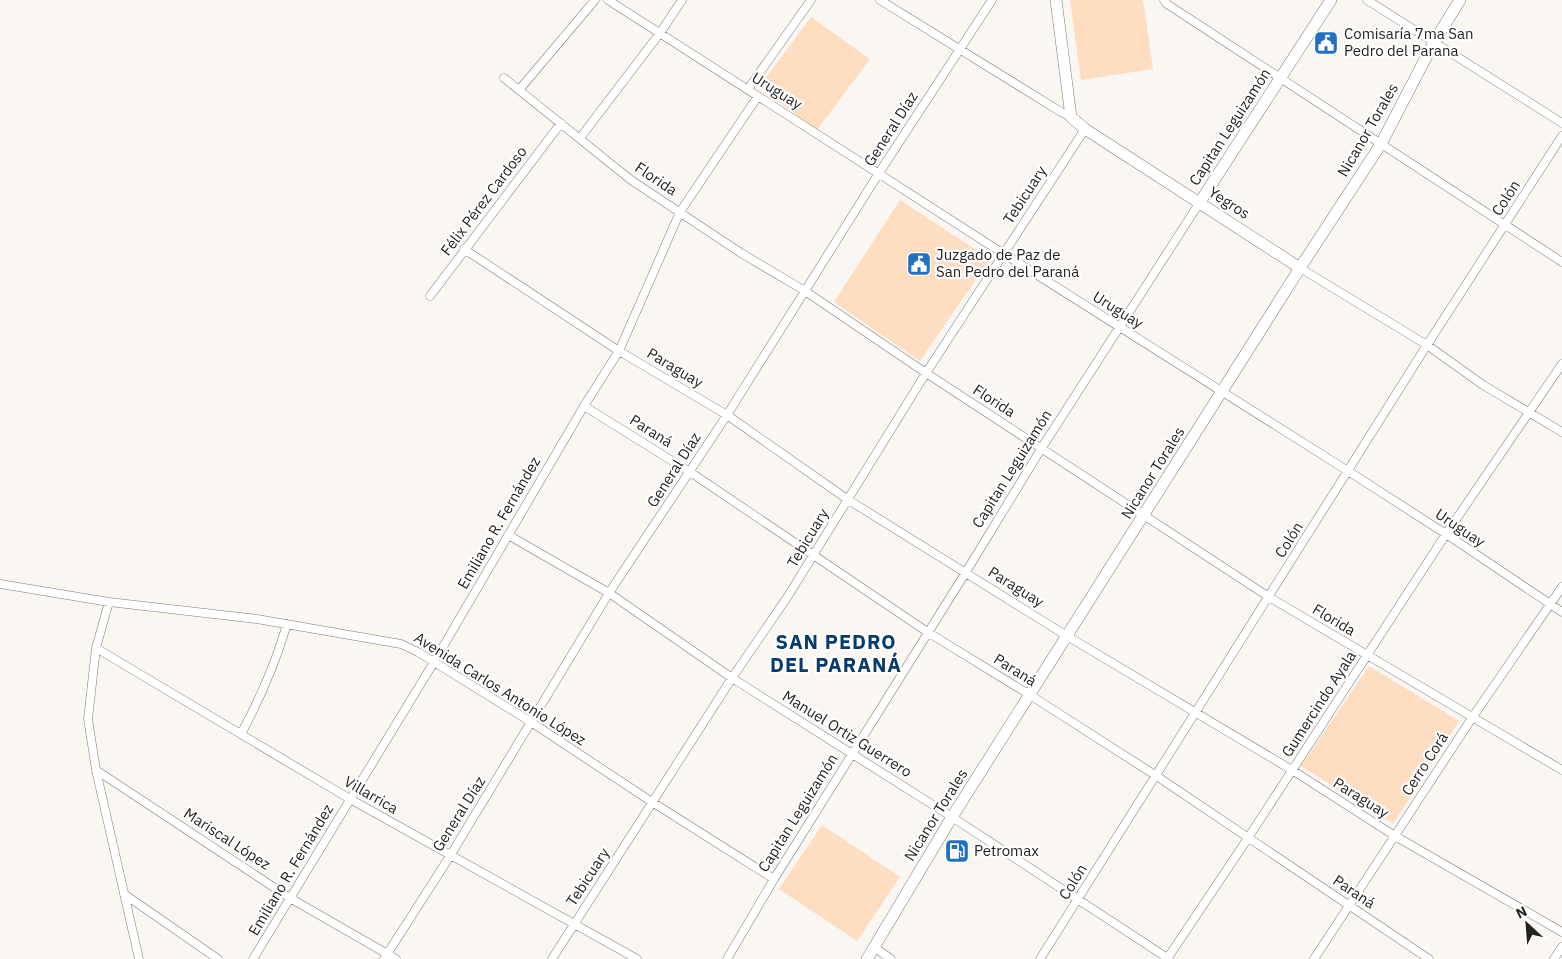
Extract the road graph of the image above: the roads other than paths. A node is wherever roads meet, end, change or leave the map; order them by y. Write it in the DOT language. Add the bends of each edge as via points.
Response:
graph roads {
  1 [pos="596,0"];
  2 [pos="608,0"];
  3 [pos="682,0"];
  4 [pos="811,0"];
  5 [pos="880,0"];
  6 [pos="992,0"];
  7 [pos="1056,0"];
  8 [pos="1164,0"];
  9 [pos="1331,0"];
  10 [pos="1367,0"];
  11 [pos="1460,0"];
  12 [pos="660,33"];
  13 [pos="1434,42"];
  14 [pos="960,49"];
  15 [pos="504,78"];
  16 [pos="1280,78"];
  17 [pos="748,89"];
  18 [pos="519,90"];
  19 [pos="758,96"];
  20 [pos="1071,117"];
  21 [pos="561,122"];
  22 [pos="1562,123"];
  23 [pos="1085,129"];
  24 [pos="1562,136"];
  25 [pos="580,138"];
  26 [pos="1381,144"];
  27 [pos="879,173"];
  28 [pos="1200,202"];
  29 [pos="680,212"];
  30 [pos="1505,224"];
  31 [pos="464,249"];
  32 [pos="1004,254"];
  33 [pos="1562,262"];
  34 [pos="1300,268"];
  35 [pos="805,291"];
  36 [pos="430,296"];
  37 [pos="1119,326"];
  38 [pos="1427,345"];
  39 [pos="619,351"];
  40 [pos="1562,364"];
  41 [pos="926,373"];
  42 [pos="1221,392"];
  43 [pos="584,406"];
  44 [pos="1530,413"];
  45 [pos="727,415"];
  46 [pos="1562,432"];
  47 [pos="1041,449"];
  48 [pos="1348,471"];
  49 [pos="690,472"];
  50 [pos="847,499"];
  51 [pos="1143,516"];
  52 [pos="1446,534"];
  53 [pos="508,535"];
  54 [pos="813,556"];
  55 [pos="966,572"];
  56 [pos="0,584"];
  57 [pos="1562,587"];
  58 [pos="609,593"];
  59 [pos="1269,597"];
  60 [pos="109,602"];
  61 [pos="1549,604"];
  62 [pos="1562,612"];
  63 [pos="287,624"];
  64 [pos="929,633"];
  65 [pos="1067,636"];
  66 [pos="96,648"];
  67 [pos="1367,656"];
  68 [pos="434,662"];
  69 [pos="732,678"];
  70 [pos="1030,695"];
  71 [pos="1196,712"];
  72 [pos="1472,718"];
  73 [pos="531,722"];
  74 [pos="241,734"];
  75 [pos="853,754"];
  76 [pos="96,770"];
  77 [pos="1292,770"];
  78 [pos="1562,770"];
  79 [pos="1155,775"];
  80 [pos="350,799"];
  81 [pos="652,802"];
  82 [pos="952,817"];
  83 [pos="1395,836"];
  84 [pos="1248,838"];
  85 [pos="450,856"];
  86 [pos="774,879"];
  87 [pos="124,894"];
  88 [pos="290,898"];
  89 [pos="1078,899"];
  90 [pos="1349,906"];
  91 [pos="574,923"];
  92 [pos="1562,932"];
  93 [pos="1562,946"];
  94 [pos="874,947"];
  95 [pos="386,956"];
  96 [pos="139,959"];
  97 [pos="218,959"];
  98 [pos="253,959"];
  99 [pos="396,959"];
  100 [pos="552,959"];
  101 [pos="637,959"];
  102 [pos="727,959"];
  103 [pos="867,959"];
  104 [pos="891,959"];
  105 [pos="1040,959"];
  106 [pos="1168,959"];
  107 [pos="1314,959"];
  108 [pos="1429,959"];
  109 [pos="1554,959"];
  1 -- 18 [label="street"];
  2 -- 12 [label="street, Uruguay"];
  3 -- 12 [label="street"];
  4 -- 17 [label="street"];
  5 -- 14 [label="street, Yegros"];
  6 -- 14 [label="street, General Díaz"];
  7 -- 20 [label="street"];
  8 -- 16 [label="street"];
  9 -- 16 [label="street, Capitan Leguizamón"];
  10 -- 13 [label="street"];
  11 -- 13 [label="street, Nicanor Torales"];
  12 -- 17 [label="street, Uruguay"];
  12 -- 25 [label="street"];
  13 -- 22 [label="street"];
  13 -- 26 [label="street, Nicanor Torales"];
  14 -- 20 [label="street, Yegros"];
  14 -- 27 [label="street, General Díaz"];
  15 -- 18 [label="street, Florida"];
  16 -- 26 [label="street"];
  16 -- 28 [label="street, Capitan Leguizamón"];
  17 -- 19 [label="street, Uruguay"];
  18 -- 21 [label="street, Florida"];
  19 -- 27 [label="street, Uruguay"];
  19 -- 29 [label="street, Emiliano R. Fernández"];
  20 -- 23 [label="street, Yegros"];
  21 -- 25 [label="street, Florida"];
  21 -- 31 [label="street, Félix Pérez Cardoso"];
  23 -- 28 [label="street, Yegros"];
  23 -- 32 [label="street, Tebicuary"];
  24 -- 30 [label="street, Colón"];
  25 -- 29 [label="street, Florida" via="631,180"];
  26 -- 30 [label="street"];
  26 -- 34 [label="street, Nicanor Torales"];
  27 -- 32 [label="street, Uruguay"];
  27 -- 35 [label="street, General Díaz"];
  28 -- 34 [label="street, Yegros"];
  28 -- 37 [label="street, Capitan Leguizamón"];
  29 -- 35 [label="street, Florida"];
  29 -- 39 [label="street, Emiliano R. Fernández"];
  30 -- 33 [label="street"];
  30 -- 38 [label="street, Colón"];
  31 -- 36 [label="street, Félix Pérez Cardoso"];
  31 -- 39 [label="street, Paraguay"];
  32 -- 37 [label="street, Uruguay"];
  32 -- 41 [label="street, Tebicuary"];
  34 -- 38 [label="street, Yegros"];
  34 -- 42 [label="street, Nicanor Torales"];
  35 -- 41 [label="street, Florida"];
  35 -- 45 [label="street, General Díaz"];
  37 -- 42 [label="street, Uruguay"];
  37 -- 47 [label="street, Capitan Leguizamón"];
  38 -- 44 [label="street, Yegros" via="1483,385"];
  38 -- 48 [label="street, Colón"];
  39 -- 43 [label="street, Emiliano R. Fernández"];
  39 -- 45 [label="street, Paraguay"];
  40 -- 44 [label="street, Gumercindo Ayala"];
  41 -- 47 [label="street, Florida"];
  41 -- 50 [label="street, Tebicuary"];
  42 -- 48 [label="street, Uruguay"];
  42 -- 51 [label="street, Nicanor Torales"];
  43 -- 49 [label="street, Paraná"];
  43 -- 53 [label="street, Emiliano R. Fernández"];
  44 -- 46 [label="street, Yegros"];
  44 -- 52 [label="street, Gumercindo Ayala"];
  45 -- 49 [label="street, General Díaz"];
  45 -- 50 [label="street, Paraguay"];
  47 -- 51 [label="street, Florida"];
  47 -- 55 [label="street, Capitan Leguizamón"];
  48 -- 52 [label="street, Uruguay"];
  48 -- 59 [label="street, Colón"];
  49 -- 54 [label="street, Paraná"];
  49 -- 58 [label="street, General Díaz"];
  50 -- 54 [label="street, Tebicuary"];
  50 -- 55 [label="street, Paraguay"];
  51 -- 59 [label="street, Florida"];
  51 -- 65 [label="street, Nicanor Torales"];
  52 -- 61 [label="street, Uruguay"];
  52 -- 67 [label="street, Gumercindo Ayala"];
  53 -- 58 [label="street, Manuel Ortiz Guerrero"];
  53 -- 68 [label="street, Emiliano R. Fernández"];
  54 -- 64 [label="street, Paraná"];
  54 -- 69 [label="street, Tebicuary"];
  55 -- 64 [label="street, Capitan Leguizamón"];
  55 -- 65 [label="street, Paraguay"];
  56 -- 60 [label="street, Avenida Carlos Antonio López"];
  57 -- 61 [label="street, Cerro Corá"];
  58 -- 69 [label="street, Manuel Ortiz Guerrero"];
  58 -- 73 [label="street, General Díaz"];
  59 -- 67 [label="street, Florida"];
  59 -- 71 [label="street, Colón"];
  60 -- 63 [label="street, Avenida Carlos Antonio López"];
  60 -- 66 [label="street"];
  61 -- 62 [label="street, Uruguay"];
  61 -- 72 [label="street, Cerro Corá"];
  63 -- 68 [label="street, Avenida Carlos Antonio López" via="401,644"];
  63 -- 74 [label="street" via="277,660"];
  64 -- 70 [label="street, Paraná"];
  64 -- 75 [label="street, Capitan Leguizamón"];
  65 -- 70 [label="street, Nicanor Torales"];
  65 -- 71 [label="street, Paraguay"];
  66 -- 74 [label="street, Villarrica"];
  66 -- 76 [label="street" via="88,719"];
  67 -- 72 [label="street, Florida"];
  67 -- 77 [label="street, Gumercindo Ayala"];
  68 -- 73 [label="street, Avenida Carlos Antonio López"];
  68 -- 80 [label="street, Emiliano R. Fernández"];
  69 -- 75 [label="street, Manuel Ortiz Guerrero"];
  69 -- 81 [label="street, Tebicuary"];
  70 -- 79 [label="street, Paraná"];
  70 -- 82 [label="street, Nicanor Torales"];
  71 -- 77 [label="street, Paraguay"];
  71 -- 79 [label="street, Colón"];
  72 -- 78 [label="street, Florida"];
  72 -- 83 [label="street, Cerro Corá"];
  73 -- 81 [label="street, Avenida Carlos Antonio López"];
  73 -- 85 [label="street, General Díaz"];
  74 -- 80 [label="street, Villarrica"];
  75 -- 82 [label="street, Manuel Ortiz Guerrero"];
  75 -- 86 [label="street, Capitan Leguizamón"];
  76 -- 87 [label="street"];
  76 -- 88 [label="street, Mariscal López"];
  77 -- 83 [label="street, Paraguay"];
  77 -- 84 [label="street, Gumercindo Ayala"];
  79 -- 84 [label="street, Paraná"];
  79 -- 89 [label="street, Colón"];
  80 -- 85 [label="street, Villarrica"];
  80 -- 88 [label="street, Emiliano R. Fernández"];
  81 -- 86 [label="street, Avenida Carlos Antonio López"];
  81 -- 91 [label="street, Tebicuary"];
  82 -- 89 [label="street, Manuel Ortiz Guerrero"];
  82 -- 94 [label="street, Nicanor Torales"];
  83 -- 90 [label="street, Cerro Corá"];
  83 -- 92 [label="street, Paraguay"];
  84 -- 90 [label="street, Paraná"];
  84 -- 106 [label="street, Gumercindo Ayala"];
  85 -- 91 [label="street, Villarrica"];
  85 -- 95 [label="street, General Díaz"];
  86 -- 102 [label="street, Capitan Leguizamón"];
  87 -- 96 [label="street"];
  87 -- 97 [label="street"];
  88 -- 95 [label="street, Mariscal López"];
  88 -- 98 [label="street, Emiliano R. Fernández"];
  89 -- 105 [label="street, Colón"];
  89 -- 106 [label="street, Manuel Ortiz Guerrero"];
  90 -- 107 [label="street, Cerro Corá"];
  90 -- 108 [label="street, Paraná"];
  91 -- 100 [label="street, Tebicuary"];
  91 -- 101 [label="street, Villarrica"];
  93 -- 109 [label="street"];
  94 -- 103 [label="street, Nicanor Torales"];
  94 -- 104 [label="street"];
  95 -- 99 [label="street, Mariscal López"];
}
